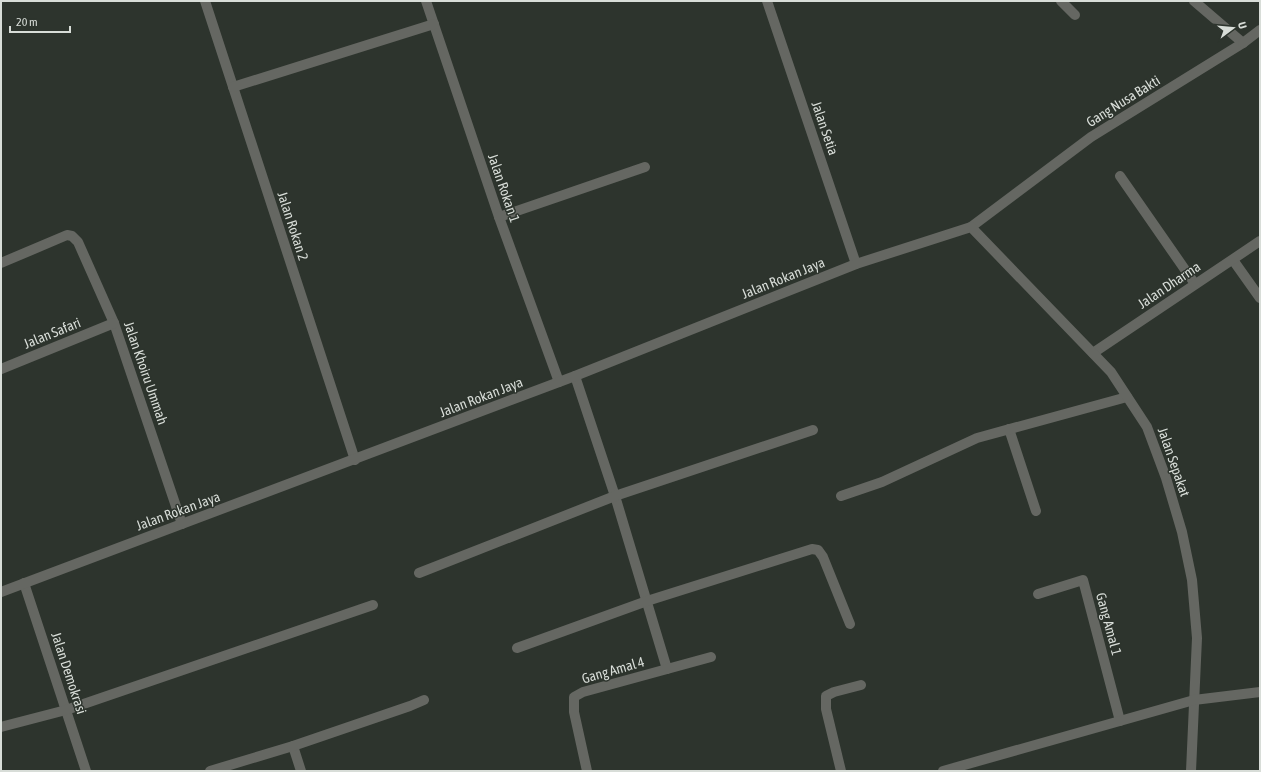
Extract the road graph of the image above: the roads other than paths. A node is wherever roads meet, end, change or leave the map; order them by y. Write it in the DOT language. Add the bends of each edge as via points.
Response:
graph roads {
  1 [pos="205,1"];
  2 [pos="426,1"];
  3 [pos="767,1"];
  4 [pos="1061,1"];
  5 [pos="1194,1"];
  6 [pos="1075,15"];
  7 [pos="434,24"];
  8 [pos="1260,30"];
  9 [pos="1243,42"];
  10 [pos="233,87"];
  11 [pos="645,167"];
  12 [pos="1120,176"];
  13 [pos="499,217"];
  14 [pos="971,227"];
  15 [pos="1260,241"];
  16 [pos="1233,260"];
  17 [pos="1,263"];
  18 [pos="856,264"];
  19 [pos="1195,284"];
  20 [pos="1260,298"];
  21 [pos="114,323"];
  22 [pos="1093,353"];
  23 [pos="1,369"];
  24 [pos="576,376"];
  25 [pos="560,382"];
  26 [pos="1128,397"];
  27 [pos="1009,429"];
  28 [pos="814,430"];
  29 [pos="355,460"];
  30 [pos="615,496"];
  31 [pos="841,496"];
  32 [pos="1036,511"];
  33 [pos="182,524"];
  34 [pos="419,573"];
  35 [pos="24,583"];
  36 [pos="1,592"];
  37 [pos="1038,594"];
  38 [pos="647,601"];
  39 [pos="372,605"];
  40 [pos="850,624"];
  41 [pos="517,648"];
  42 [pos="711,657"];
  43 [pos="668,669"];
  44 [pos="861,685"];
  45 [pos="1260,692"];
  46 [pos="424,700"];
  47 [pos="1194,700"];
  48 [pos="66,710"];
  49 [pos="1120,721"];
  50 [pos="1,727"];
  51 [pos="293,746"];
  52 [pos="86,771"];
  53 [pos="210,771"];
  54 [pos="301,771"];
  55 [pos="587,771"];
  56 [pos="841,771"];
  57 [pos="943,771"];
  58 [pos="1191,771"];
  1 -- 10 [label="street, Jalan Rokan 2"];
  2 -- 7 [label="street, Jalan Rokan 1"];
  3 -- 18 [label="street, Jalan Setia"];
  4 -- 6 [label="street"];
  5 -- 9 [label="street"];
  7 -- 10 [label="street"];
  7 -- 13 [label="street, Jalan Rokan 1"];
  8 -- 9 [label="street, Gang Nusa Bakti"];
  9 -- 14 [label="street, Gang Nusa Bakti" via="1091,137"];
  10 -- 29 [label="street, Jalan Rokan 2"];
  11 -- 13 [label="street"];
  12 -- 19 [label="street"];
  13 -- 25 [label="street, Jalan Rokan 1"];
  14 -- 18 [label="street, Jalan Rokan Jaya"];
  14 -- 22 [label="street, Jalan Sepakat"];
  15 -- 16 [label="street, Jalan Dharma"];
  16 -- 19 [label="street, Jalan Dharma"];
  16 -- 20 [label="street"];
  17 -- 21 [label="street, Jalan Khoiru Ummah" via="67,235 72,236 78,242"];
  18 -- 24 [label="street, Jalan Rokan Jaya"];
  19 -- 22 [label="street, Jalan Dharma"];
  21 -- 23 [label="street, Jalan Safari"];
  21 -- 33 [label="street, Jalan Khoiru Ummah"];
  22 -- 26 [label="street, Jalan Sepakat" via="1111,372"];
  24 -- 25 [label="street, Jalan Rokan Jaya"];
  24 -- 30 [label="street"];
  25 -- 29 [label="street, Jalan Rokan Jaya"];
  26 -- 27 [label="street"];
  26 -- 47 [label="street, Jalan Sepakat" via="1147,426 1182,532 1192,580 1197,638"];
  27 -- 31 [label="street" via="977,438 882,482"];
  27 -- 32 [label="street"];
  28 -- 30 [label="street"];
  29 -- 33 [label="street, Jalan Rokan Jaya"];
  30 -- 34 [label="street"];
  30 -- 38 [label="street"];
  33 -- 35 [label="street, Jalan Rokan Jaya"];
  35 -- 36 [label="street, Jalan Rokan Jaya"];
  35 -- 48 [label="street, Jalan Demokrasi"];
  37 -- 49 [label="street, Gang Amal 1" via="1083,580"];
  38 -- 40 [label="street" via="807,550 818,550"];
  38 -- 41 [label="street"];
  38 -- 43 [label="street"];
  39 -- 48 [label="street"];
  42 -- 43 [label="street, Gang Amal 4"];
  43 -- 55 [label="street, Gang Amal 4" via="583,692 574,697 574,712"];
  44 -- 56 [label="street" via="826,696 826,710"];
  45 -- 47 [label="street"];
  46 -- 51 [label="street"];
  47 -- 49 [label="street"];
  47 -- 58 [label="street, Jalan Sepakat"];
  48 -- 50 [label="street"];
  48 -- 52 [label="street, Jalan Demokrasi"];
  49 -- 57 [label="street"];
  51 -- 53 [label="street"];
  51 -- 54 [label="street"];
}
